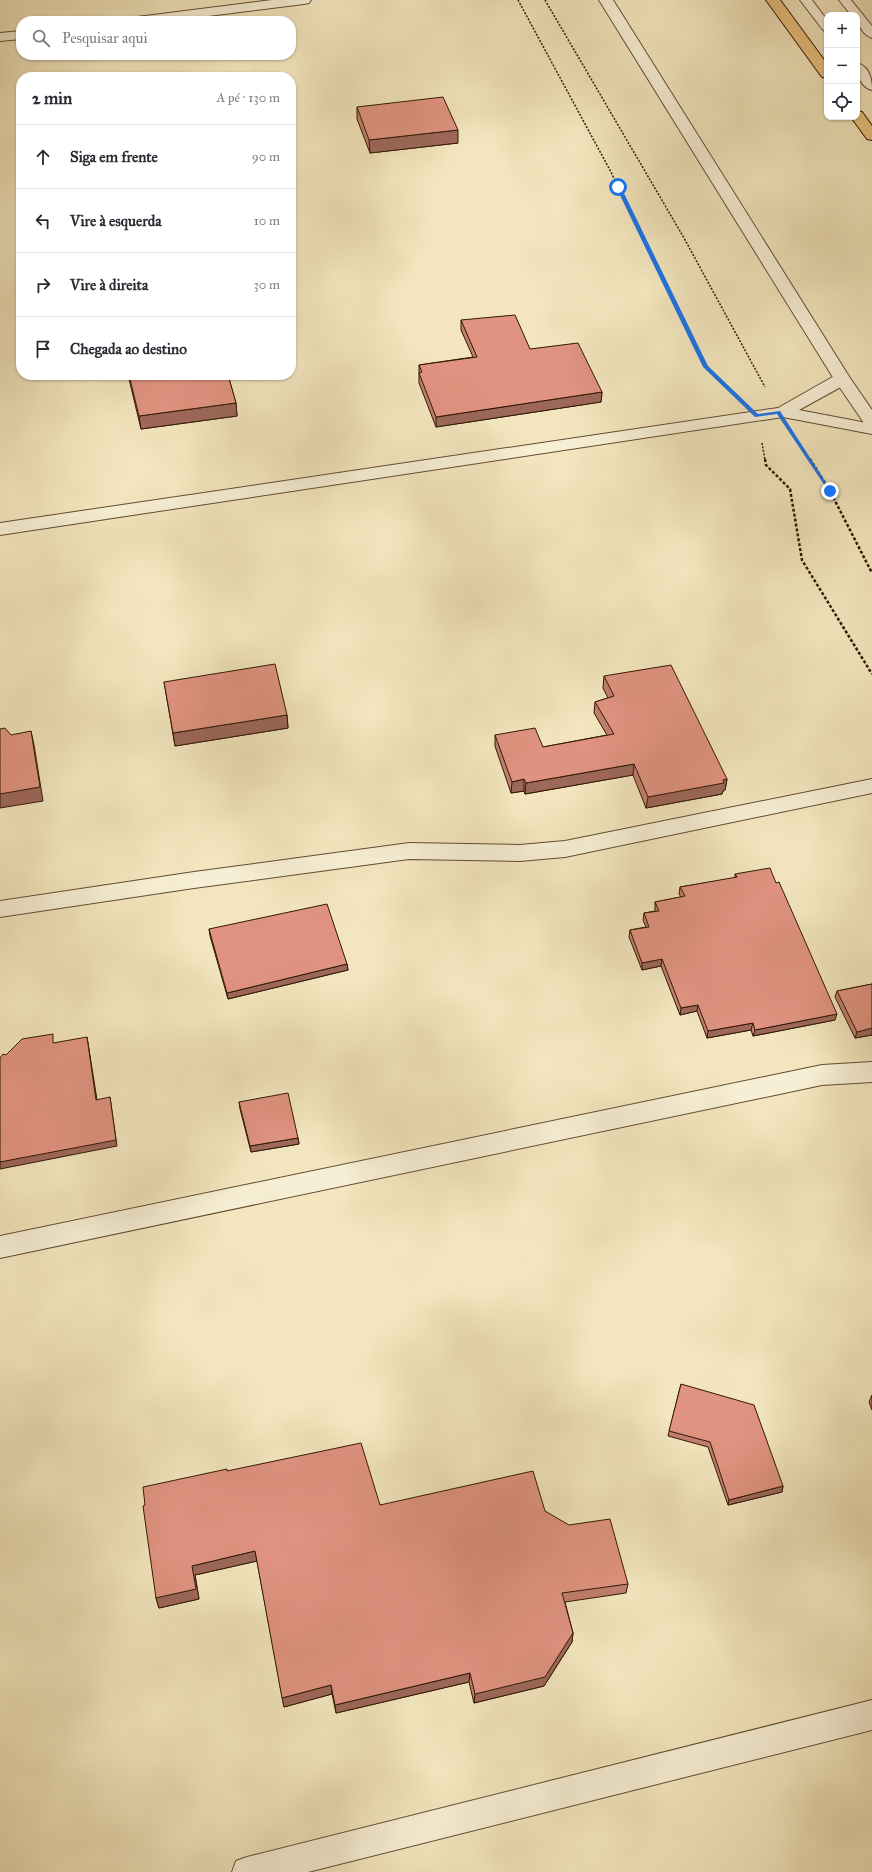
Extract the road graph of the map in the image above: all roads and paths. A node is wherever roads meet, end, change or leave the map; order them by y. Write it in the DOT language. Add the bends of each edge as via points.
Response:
graph roads {
  1 [pos="304,0"];
  2 [pos="518,0"];
  3 [pos="545,0"];
  4 [pos="606,0"];
  5 [pos="773,0"];
  6 [pos="806,0"];
  7 [pos="845,0"];
  8 [pos="855,12"];
  9 [pos="200,16"];
  10 [pos="860,19"];
  11 [pos="824,24"];
  12 [pos="872,34"];
  13 [pos="16,35"];
  14 [pos="0,37"];
  15 [pos="824,70"];
  16 [pos="860,71"];
  17 [pos="872,86"];
  18 [pos="860,119"];
  19 [pos="872,136"];
  20 [pos="842,379"];
  21 [pos="781,412"];
  22 [pos="757,416"];
  23 [pos="872,422"];
  24 [pos="872,429"];
  25 [pos="0,529"];
  26 [pos="872,573"];
  27 [pos="872,674"];
  28 [pos="872,786"];
  29 [pos="0,909"];
  30 [pos="872,1072"];
  31 [pos="0,1248"];
  32 [pos="872,1716"];
  33 [pos="248,1872"];
  1 -- 9 [label="street"];
  2 -- 22 [label="path" via="611,172 705,367"];
  3 -- 21 [label="path" via="684,238"];
  4 -- 20 [label="street"];
  5 -- 15 [label="highway"];
  6 -- 11 [label="lane"];
  7 -- 8 [label="lane"];
  10 -- 12 [label="lane"];
  13 -- 14 [label="street"];
  16 -- 17 [label="lane"];
  18 -- 19 [label="highway"];
  20 -- 21 [label="street"];
  20 -- 23 [label="street"];
  21 -- 22 [label="street"];
  21 -- 24 [label="street"];
  21 -- 26 [label="path" via="830,491"];
  22 -- 25 [label="street"];
  22 -- 27 [label="path" via="766,465 790,489 802,560"];
  28 -- 29 [label="street" via="566,849 520,853 472,850 409,851"];
  30 -- 31 [label="street" via="822,1075"];
  32 -- 33 [label="street"];
}
